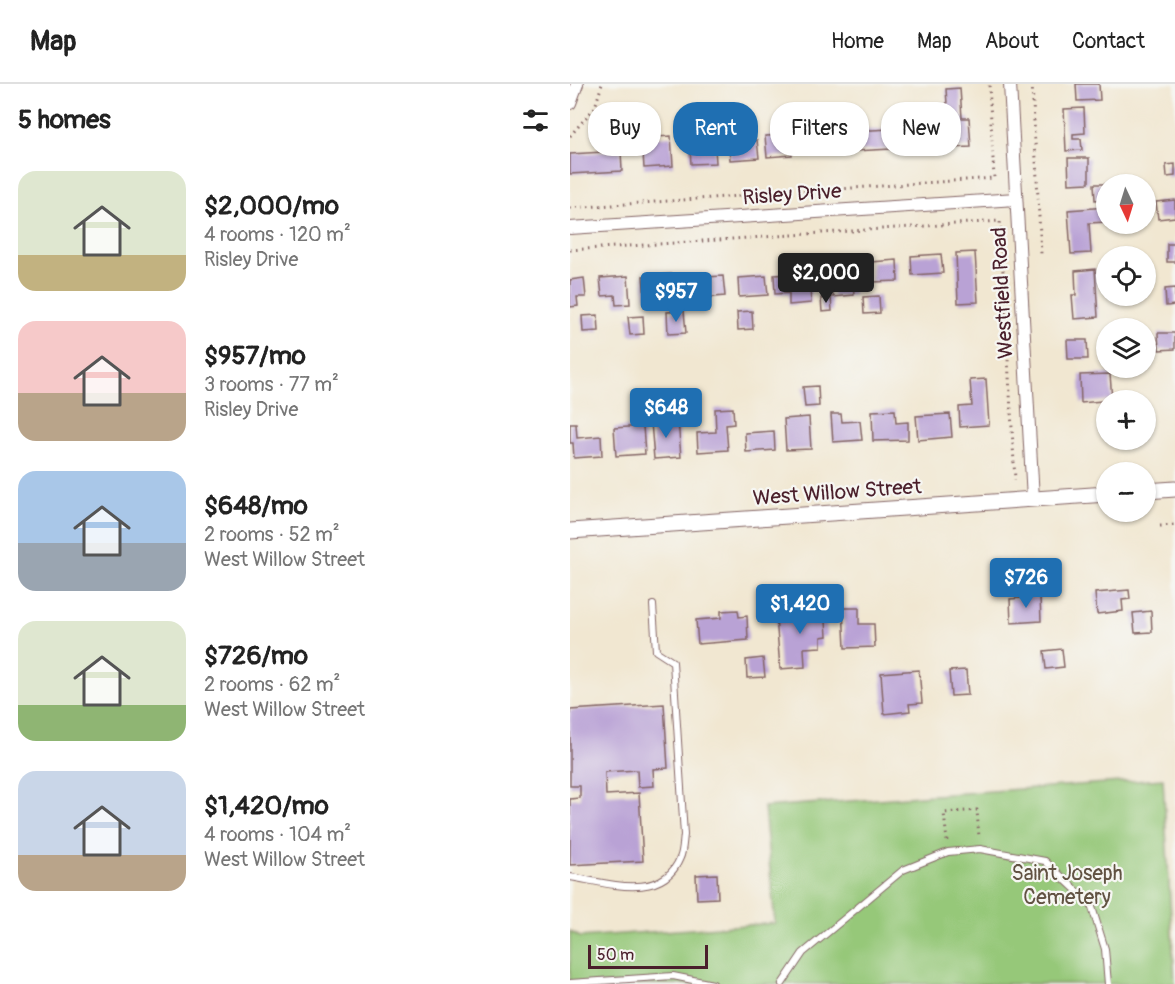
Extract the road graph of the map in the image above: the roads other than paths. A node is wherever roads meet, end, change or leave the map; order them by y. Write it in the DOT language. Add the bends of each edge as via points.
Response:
graph roads {
  1 [pos="577,84"];
  2 [pos="1010,84"];
  3 [pos="570,103"];
  4 [pos="1016,199"];
  5 [pos="570,228"];
  6 [pos="1175,489"];
  7 [pos="1156,490"];
  8 [pos="1096,495"];
  9 [pos="1033,499"];
  10 [pos="570,531"];
  11 [pos="653,605"];
  12 [pos="570,877"];
  13 [pos="570,983"];
  14 [pos="712,984"];
  15 [pos="782,984"];
  16 [pos="1108,984"];
  1 -- 3 [label="street"];
  2 -- 4 [label="street, Westfield Road"];
  4 -- 5 [label="street, Risley Drive"];
  4 -- 9 [label="street, Westfield Road"];
  6 -- 7 [label="street"];
  8 -- 9 [label="street, West Willow Street"];
  9 -- 10 [label="street, West Willow Street"];
  11 -- 12 [label="lane" via="656,651 673,662 684,835 680,859 663,880 641,888"];
  13 -- 14 [label="lane" via="673,976"];
  15 -- 16 [label="lane" via="803,953 903,870 948,852 980,849 1045,861 1091,904 1105,949"];
}
